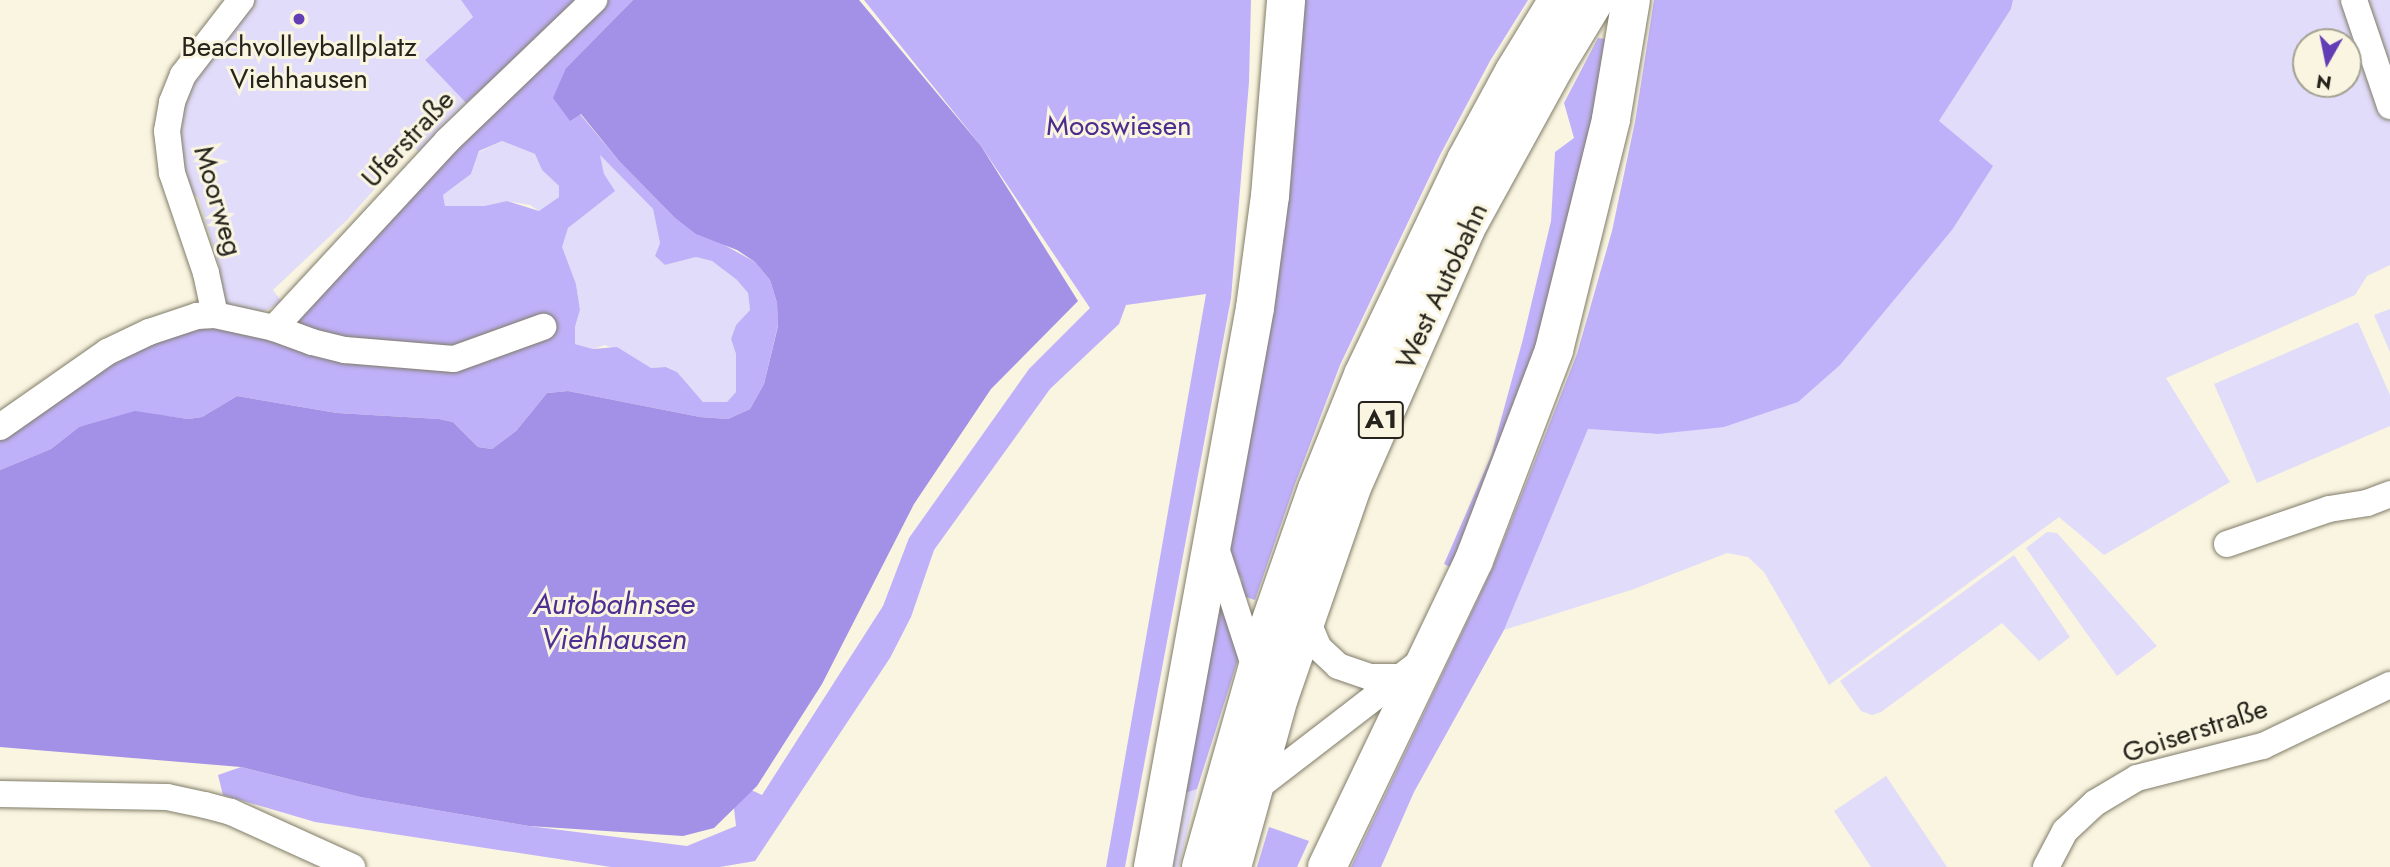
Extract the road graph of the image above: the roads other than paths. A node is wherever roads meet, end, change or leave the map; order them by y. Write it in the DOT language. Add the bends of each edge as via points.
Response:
graph roads {
  1 [pos="241,0"];
  2 [pos="594,0"];
  3 [pos="1286,0"];
  4 [pos="1558,0"];
  5 [pos="1595,0"];
  6 [pos="2354,0"];
  7 [pos="1629,13"];
  8 [pos="2390,106"];
  9 [pos="215,315"];
  10 [pos="543,327"];
  11 [pos="274,328"];
  12 [pos="0,426"];
  13 [pos="2390,494"];
  14 [pos="1213,540"];
  15 [pos="2227,544"];
  16 [pos="1307,610"];
  17 [pos="1415,667"];
  18 [pos="1256,671"];
  19 [pos="2390,685"];
  20 [pos="1254,790"];
  21 [pos="0,794"];
  22 [pos="352,867"];
  23 [pos="1153,867"];
  24 [pos="1201,867"];
  25 [pos="1232,867"];
  26 [pos="1328,867"];
  27 [pos="2046,867"];
  1 -- 9 [label="street, Moorweg" via="183,75 167,131 172,173 206,273"];
  2 -- 11 [label="street, Uferstraße" via="447,141"];
  3 -- 14 [label="highway" via="1277,128 1258,283"];
  4 -- 18 [label="highway, West Autobahn / A1" via="1466,160 1363,375 1317,489"];
  5 -- 16 [label="highway, West Autobahn / A1" via="1504,158 1443,277 1352,486"];
  6 -- 8 [label="street"];
  7 -- 17 [label="highway" via="1586,231 1554,350 1474,560"];
  9 -- 11 [label="street"];
  9 -- 12 [label="street" via="185,319 129,341"];
  10 -- 11 [label="street" via="454,359 345,350"];
  13 -- 15 [label="street" via="2329,509"];
  14 -- 18 [label="street"];
  14 -- 23 [label="highway"];
  16 -- 17 [label="street" via="1319,648 1338,666 1370,677"];
  16 -- 20 [label="highway, West Autobahn / A1"];
  17 -- 20 [label="street"];
  17 -- 26 [label="highway"];
  18 -- 24 [label="highway, West Autobahn / A1"];
  19 -- 27 [label="street, Goiserstraße" via="2263,746 2137,778 2095,803 2065,831"];
  20 -- 25 [label="highway, West Autobahn / A1"];
  21 -- 22 [label="street" via="167,797 231,812"];
}
